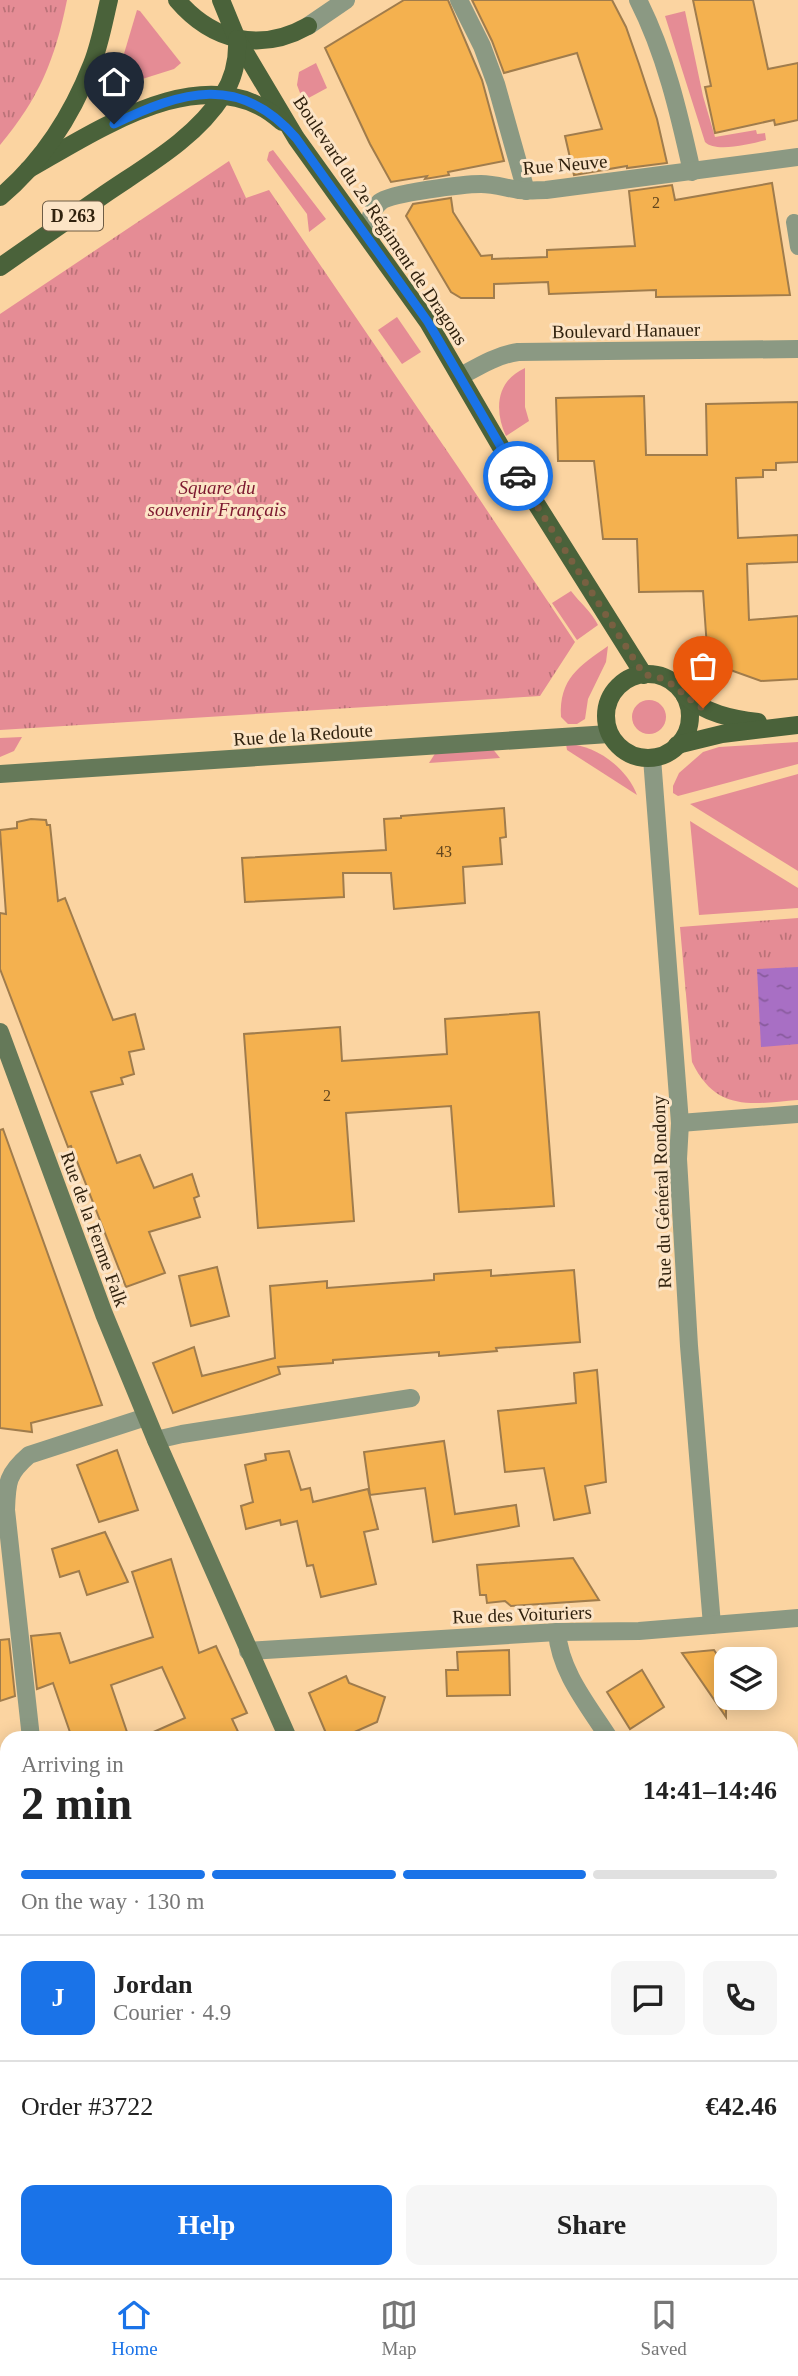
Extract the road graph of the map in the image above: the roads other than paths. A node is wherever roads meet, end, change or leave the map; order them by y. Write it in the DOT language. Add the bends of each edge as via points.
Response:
graph roads {
  1 [pos="109,0"];
  2 [pos="177,0"];
  3 [pos="220,0"];
  4 [pos="346,0"];
  5 [pos="459,0"];
  6 [pos="638,0"];
  7 [pos="308,26"];
  8 [pos="237,39"];
  9 [pos="224,94"];
  10 [pos="296,138"];
  11 [pos="798,157"];
  12 [pos="29,169"];
  13 [pos="692,172"];
  14 [pos="526,191"];
  15 [pos="0,197"];
  16 [pos="794,222"];
  17 [pos="371,242"];
  18 [pos="798,247"];
  19 [pos="0,267"];
  20 [pos="798,349"];
  21 [pos="461,376"];
  22 [pos="644,675"];
  23 [pos="685,695"];
  24 [pos="792,725"];
  25 [pos="609,734"];
  26 [pos="677,745"];
  27 [pos="652,758"];
  28 [pos="0,774"];
  29 [pos="0,1032"];
  30 [pos="798,1114"];
  31 [pos="680,1123"];
  32 [pos="411,1398"];
  33 [pos="146,1417"];
  34 [pos="156,1440"];
  35 [pos="798,1618"];
  36 [pos="712,1625"];
  37 [pos="557,1632"];
  38 [pos="248,1651"];
  39 [pos="30,1731"];
  40 [pos="285,1731"];
  41 [pos="605,1731"];
  1 -- 12 [label="main road" via="93,62 74,103 56,136"];
  2 -- 8 [label="main road" via="205,25"];
  3 -- 8 [label="main road, Boulevard du 2e Régiment de Dragons"];
  4 -- 7 [label="street"];
  5 -- 14 [label="street" via="496,84"];
  6 -- 13 [label="street" via="665,70"];
  7 -- 8 [label="main road" via="272,40"];
  8 -- 9 [label="main road, D 263" via="235,67"];
  8 -- 10 [label="main road, Boulevard du 2e Régiment de Dragons"];
  9 -- 10 [label="main road" via="265,109"];
  9 -- 12 [label="main road" via="186,96 148,109"];
  9 -- 19 [label="main road, D 263" via="181,140"];
  10 -- 17 [label="main road, Boulevard du 2e Régiment de Dragons"];
  11 -- 13 [label="street, Rue Neuve"];
  12 -- 15 [label="main road"];
  13 -- 14 [label="street, Rue Neuve"];
  14 -- 17 [label="street, Rue Neuve" via="477,184 393,196 380,202 370,217"];
  16 -- 18 [label="lane"];
  17 -- 21 [label="main road, Boulevard du 2e Régiment de Dragons"];
  20 -- 21 [label="street, Boulevard Hanauer" via="518,352"];
  21 -- 22 [label="main road, Boulevard du 2e Régiment de Dragons"];
  22 -- 23 [label="main road" via="662,677"];
  22 -- 25 [label="main road" via="627,680 613,693 606,710"];
  23 -- 24 [label="main road" via="721,715"];
  23 -- 26 [label="main road" via="688,727"];
  24 -- 26 [label="main road"];
  25 -- 27 [label="main road" via="629,753"];
  25 -- 28 [label="street, Rue de la Redoute"];
  26 -- 27 [label="main road"];
  27 -- 31 [label="street, Rue du Général Rondony"];
  29 -- 33 [label="street, Rue de la Ferme Falk"];
  30 -- 31 [label="street"];
  31 -- 36 [label="street, Rue du Général Rondony" via="689,1346"];
  32 -- 34 [label="street"];
  33 -- 34 [label="street, Rue de la Ferme Falk"];
  33 -- 39 [label="street" via="29,1455 13,1469 7,1483 6,1510"];
  34 -- 38 [label="street, Rue de la Ferme Falk"];
  35 -- 36 [label="street, Rue des Voituriers"];
  36 -- 37 [label="street, Rue des Voituriers"];
  37 -- 38 [label="street, Rue des Voituriers"];
  37 -- 41 [label="street" via="571,1677"];
  38 -- 40 [label="street, Rue de la Ferme Falk"];
}
